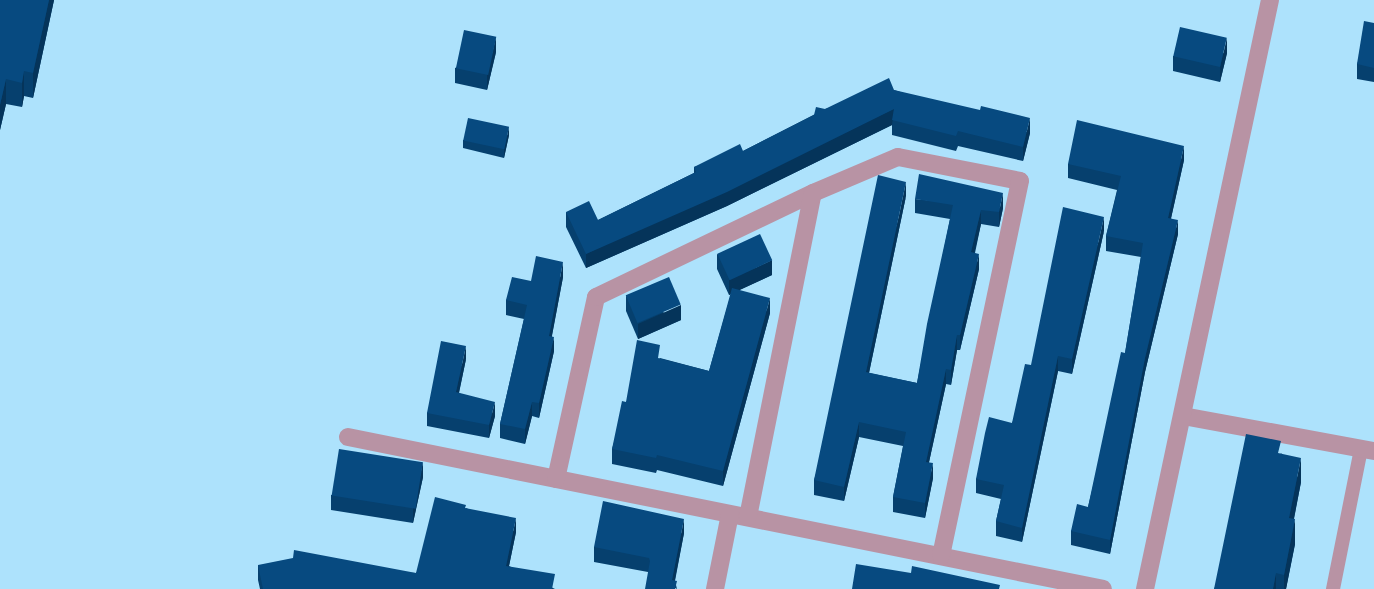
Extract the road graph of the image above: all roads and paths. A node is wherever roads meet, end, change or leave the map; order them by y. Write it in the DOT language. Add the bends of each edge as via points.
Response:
graph roads {
  1 [pos="1270,0"];
  2 [pos="813,193"];
  3 [pos="1182,416"];
  4 [pos="348,437"];
  5 [pos="1367,450"];
  6 [pos="556,479"];
  7 [pos="739,516"];
  8 [pos="941,556"];
  9 [pos="1040,583"];
  10 [pos="715,589"];
  11 [pos="1103,589"];
  12 [pos="1145,589"];
  13 [pos="1333,589"];
  1 -- 3 [label="street"];
  2 -- 6 [label="street" via="596,297"];
  2 -- 7 [label="street"];
  2 -- 8 [label="street" via="898,157 1020,181"];
  3 -- 5 [label="street"];
  3 -- 12 [label="street"];
  4 -- 6 [label="street"];
  5 -- 13 [label="lane"];
  6 -- 7 [label="street"];
  7 -- 8 [label="street"];
  7 -- 10 [label="street"];
  8 -- 9 [label="street"];
  9 -- 11 [label="street"];
}
